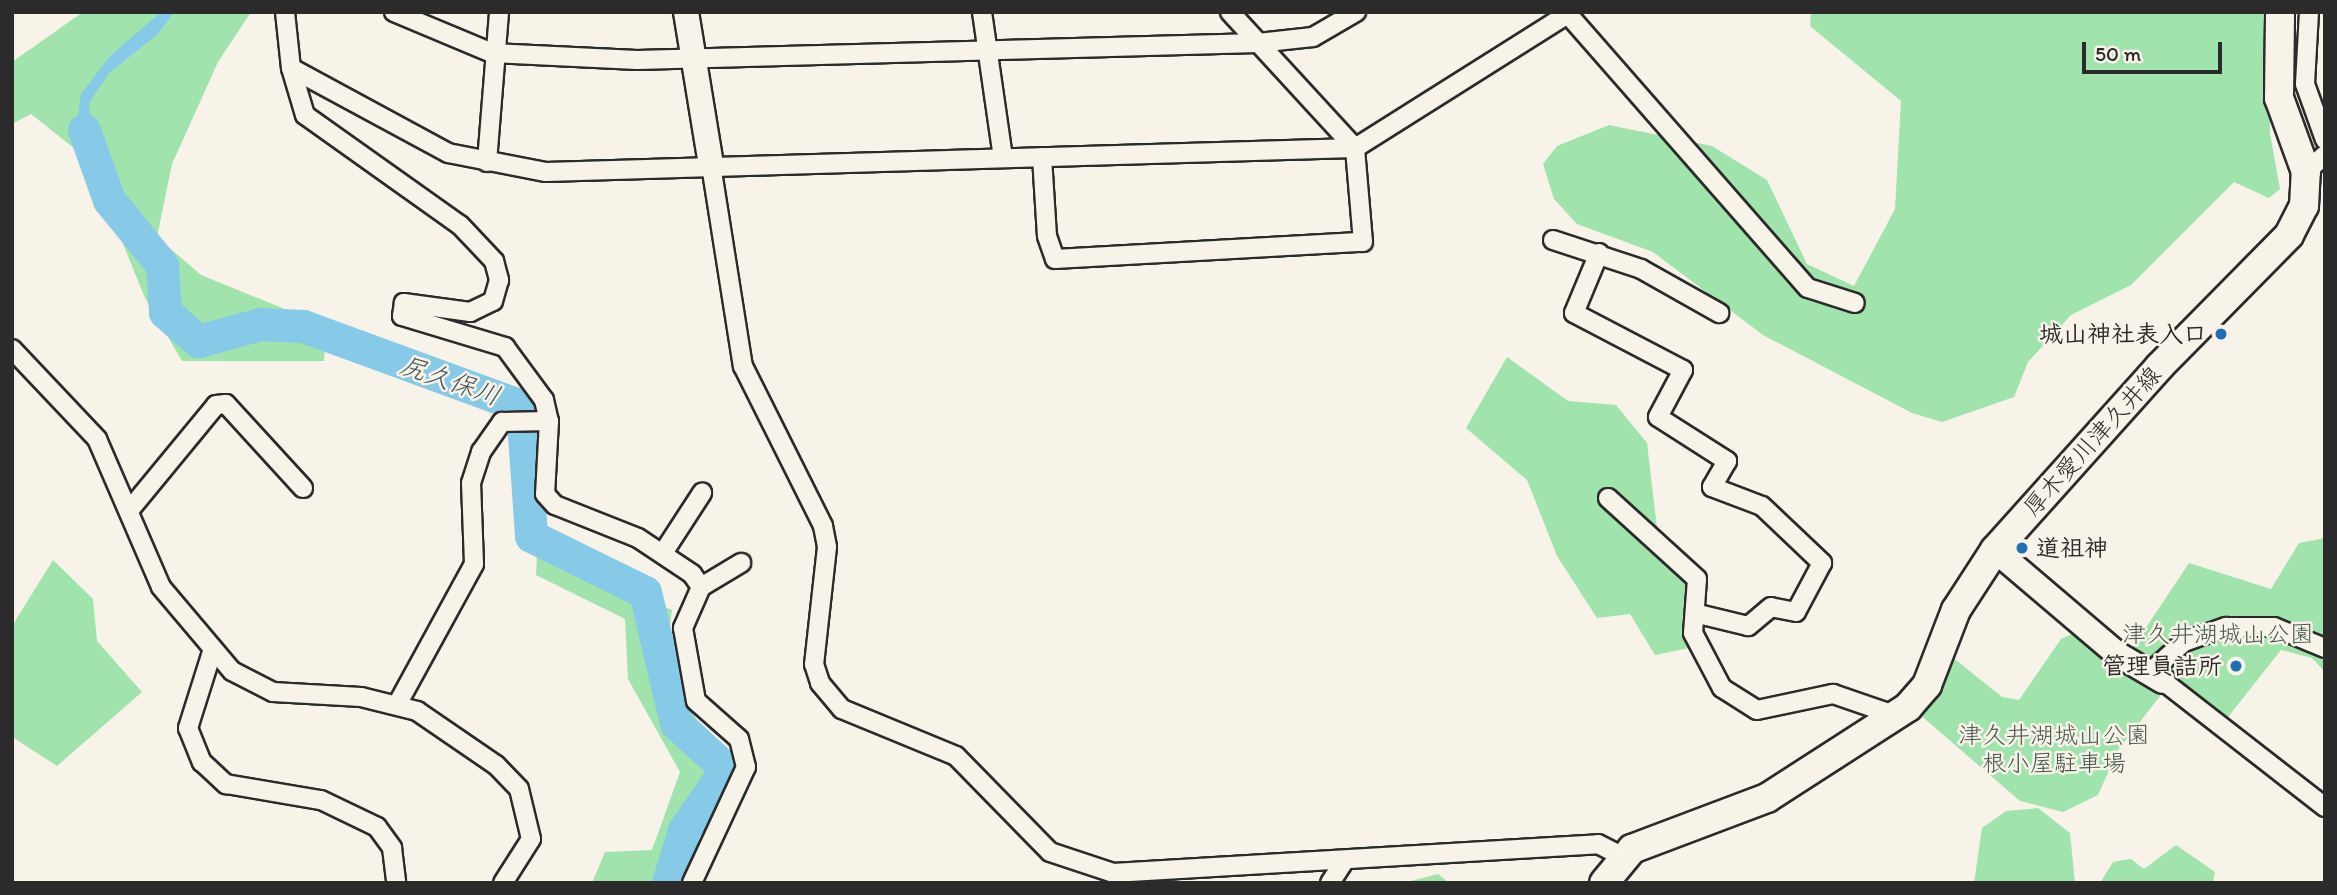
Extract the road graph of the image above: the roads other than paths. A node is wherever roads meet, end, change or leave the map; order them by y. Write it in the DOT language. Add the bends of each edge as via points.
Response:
graph roads {
  1 [pos="285,12"];
  2 [pos="394,12"];
  3 [pos="499,12"];
  4 [pos="686,12"];
  5 [pos="982,12"];
  6 [pos="1230,12"];
  7 [pos="1356,12"];
  8 [pos="2280,12"];
  9 [pos="2309,12"];
  10 [pos="1567,13"];
  11 [pos="1258,43"];
  12 [pos="987,48"];
  13 [pos="492,53"];
  14 [pos="693,54"];
  15 [pos="291,68"];
  16 [pos="2325,140"];
  17 [pos="1355,148"];
  18 [pos="1003,157"];
  19 [pos="1042,157"];
  20 [pos="487,162"];
  21 [pos="2315,164"];
  22 [pos="711,165"];
  23 [pos="1553,240"];
  24 [pos="1599,253"];
  25 [pos="1855,303"];
  26 [pos="1719,313"];
  27 [pos="12,349"];
  28 [pos="542,421"];
  29 [pos="303,488"];
  30 [pos="702,493"];
  31 [pos="1608,498"];
  32 [pos="132,507"];
  33 [pos="1995,550"];
  34 [pos="663,553"];
  35 [pos="741,563"];
  36 [pos="701,587"];
  37 [pos="1698,614"];
  38 [pos="2325,648"];
  39 [pos="212,652"];
  40 [pos="2156,675"];
  41 [pos="398,703"];
  42 [pos="1897,716"];
  43 [pos="2325,807"];
  44 [pos="1622,856"];
  45 [pos="1345,860"];
  46 [pos="396,883"];
  47 [pos="503,883"];
  48 [pos="692,883"];
  49 [pos="1330,883"];
  50 [pos="1604,883"];
  1 -- 15 [label="street"];
  2 -- 13 [label="street"];
  3 -- 13 [label="street"];
  4 -- 14 [label="street"];
  5 -- 12 [label="street"];
  6 -- 11 [label="street"];
  7 -- 11 [label="street" via="1313,37"];
  8 -- 21 [label="main road, 厚木愛川津久井線" via="2276,83"];
  9 -- 16 [label="street" via="2305,84"];
  10 -- 17 [label="street"];
  10 -- 25 [label="street" via="1808,288"];
  11 -- 12 [label="street"];
  11 -- 17 [label="street"];
  12 -- 14 [label="street"];
  12 -- 18 [label="street"];
  13 -- 14 [label="street" via="636,60"];
  13 -- 20 [label="street"];
  14 -- 22 [label="street"];
  15 -- 20 [label="street" via="448,153"];
  15 -- 28 [label="street" via="305,115 460,225 494,261 499,280 493,301 470,312 404,303 402,316 505,347 544,400"];
  17 -- 19 [label="street"];
  17 -- 19 [label="street" via="1363,242 1085,260 1055,258 1047,236"];
  18 -- 19 [label="street"];
  18 -- 22 [label="street"];
  20 -- 22 [label="street" via="546,172"];
  21 -- 33 [label="main road, 厚木愛川津久井線" via="2304,206 2289,236 2159,367"];
  22 -- 45 [label="street" via="743,366 828,547 813,645 829,697 860,720 956,756 1032,837 1086,868 1112,873"];
  23 -- 24 [label="street"];
  24 -- 26 [label="street"];
  24 -- 37 [label="street" via="1574,313 1683,370 1658,417 1727,461 1712,487 1762,506 1822,563 1796,612 1771,607 1748,626"];
  27 -- 32 [label="street" via="97,439"];
  28 -- 34 [label="street" via="545,494 555,505"];
  28 -- 41 [label="street" via="502,422 481,452 471,483 474,564"];
  29 -- 32 [label="street" via="226,404 216,405"];
  30 -- 34 [label="street"];
  31 -- 37 [label="street" via="1697,579"];
  32 -- 39 [label="street" via="161,587"];
  33 -- 40 [label="street" via="2078,624"];
  33 -- 42 [label="main road, 厚木愛川津久井線" via="1956,610 1927,685"];
  34 -- 36 [label="street"];
  35 -- 36 [label="street"];
  36 -- 48 [label="street" via="683,628 696,701 739,739 746,767"];
  37 -- 42 [label="street" via="1698,648 1722,688 1743,704 1757,710 1833,694"];
  38 -- 40 [label="street" via="2274,627 2226,627 2184,642"];
  39 -- 41 [label="street" via="273,692"];
  39 -- 46 [label="street" via="188,728 202,762 226,784 321,800 377,827 392,849"];
  40 -- 43 [label="street"];
  41 -- 47 [label="street" via="496,765 519,789 531,839"];
  42 -- 44 [label="main road, 厚木愛川津久井線" via="1767,798"];
  44 -- 45 [label="street" via="1598,844"];
  44 -- 50 [label="main road"];
  45 -- 49 [label="street"];
}
